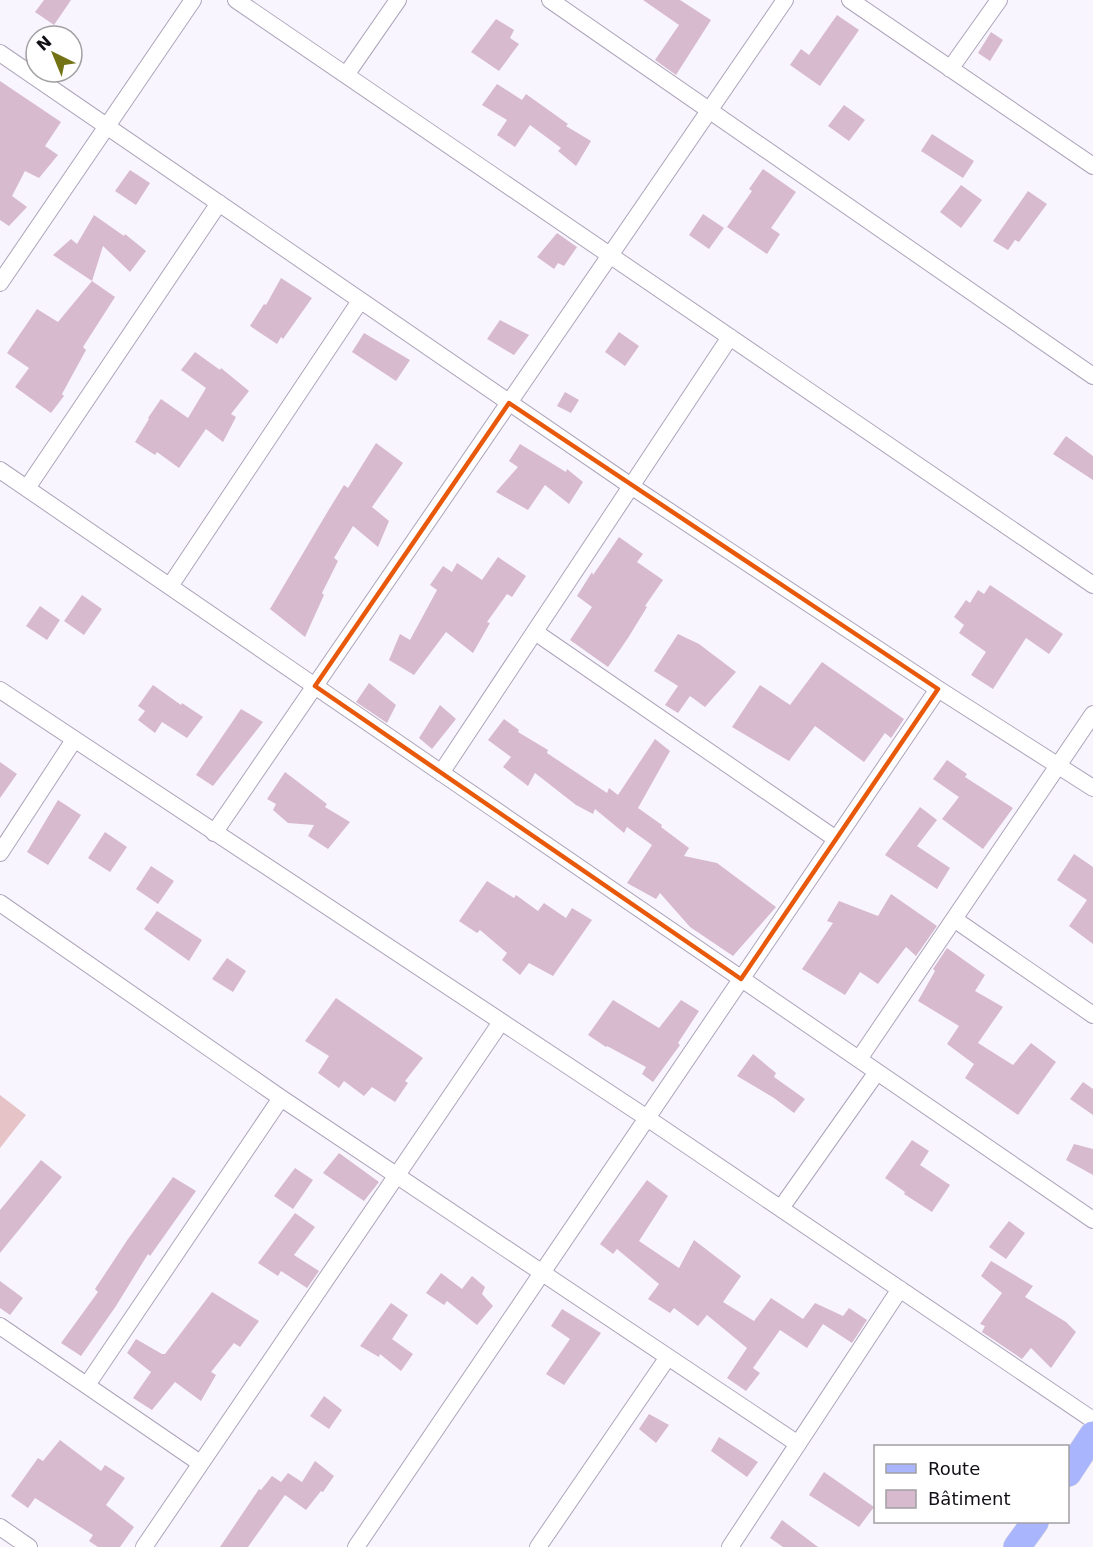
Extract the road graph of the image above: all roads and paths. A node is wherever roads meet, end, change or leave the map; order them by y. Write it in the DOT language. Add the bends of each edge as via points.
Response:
graph roads {
  1 [pos="192,0"];
  2 [pos="236,0"];
  3 [pos="398,0"];
  4 [pos="550,0"];
  5 [pos="785,0"];
  6 [pos="850,0"];
  7 [pos="999,0"];
  8 [pos="0,53"];
  9 [pos="950,69"];
  10 [pos="346,75"];
  11 [pos="710,110"];
  12 [pos="106,126"];
  13 [pos="1093,166"];
  14 [pos="219,204"];
  15 [pos="610,255"];
  16 [pos="0,283"];
  17 [pos="360,301"];
  18 [pos="730,337"];
  19 [pos="1093,376"];
  20 [pos="509,403"];
  21 [pos="0,470"];
  22 [pos="631,486"];
  23 [pos="27,488"];
  24 [pos="1093,585"];
  25 [pos="170,586"];
  26 [pos="535,632"];
  27 [pos="315,686"];
  28 [pos="938,689"];
  29 [pos="0,690"];
  30 [pos="1093,714"];
  31 [pos="74,740"];
  32 [pos="1059,765"];
  33 [pos="441,773"];
  34 [pos="1093,788"];
  35 [pos="214,833"];
  36 [pos="836,839"];
  37 [pos="0,853"];
  38 [pos="0,903"];
  39 [pos="954,919"];
  40 [pos="741,979"];
  41 [pos="1093,1015"];
  42 [pos="501,1022"];
  43 [pos="859,1059"];
  44 [pos="877,1072"];
  45 [pos="280,1098"];
  46 [pos="647,1118"];
  47 [pos="396,1176"];
  48 [pos="781,1208"];
  49 [pos="1093,1220"];
  50 [pos="542,1273"];
  51 [pos="900,1288"];
  52 [pos="0,1326"];
  53 [pos="668,1357"];
  54 [pos="87,1385"];
  55 [pos="1093,1420"];
  56 [pos="1093,1435"];
  57 [pos="798,1444"];
  58 [pos="200,1464"];
  59 [pos="1069,1471"];
  60 [pos="1034,1523"];
  61 [pos="0,1527"];
  62 [pos="29,1547"];
  63 [pos="144,1547"];
  64 [pos="356,1547"];
  65 [pos="538,1547"];
  66 [pos="730,1547"];
  67 [pos="1017,1547"];
  1 -- 12 [label="street"];
  2 -- 10 [label="street"];
  3 -- 10 [label="street"];
  4 -- 11 [label="street"];
  5 -- 11 [label="street"];
  6 -- 9 [label="street"];
  7 -- 9 [label="street"];
  8 -- 12 [label="street"];
  9 -- 13 [label="street"];
  10 -- 15 [label="street"];
  11 -- 15 [label="street"];
  11 -- 19 [label="street"];
  12 -- 14 [label="street"];
  12 -- 16 [label="street"];
  14 -- 17 [label="street"];
  14 -- 23 [label="street"];
  15 -- 18 [label="street"];
  15 -- 20 [label="street"];
  17 -- 20 [label="street"];
  17 -- 25 [label="street"];
  18 -- 22 [label="street"];
  18 -- 24 [label="street"];
  20 -- 22 [label="street"];
  20 -- 27 [label="street"];
  21 -- 23 [label="street"];
  22 -- 26 [label="street"];
  22 -- 28 [label="street"];
  23 -- 25 [label="street"];
  25 -- 27 [label="street"];
  26 -- 33 [label="street"];
  26 -- 36 [label="street"];
  27 -- 33 [label="street"];
  27 -- 35 [label="street"];
  28 -- 32 [label="street"];
  28 -- 36 [label="street"];
  29 -- 31 [label="street"];
  30 -- 32 [label="street"];
  31 -- 35 [label="street"];
  31 -- 37 [label="street"];
  32 -- 34 [label="street"];
  32 -- 39 [label="street"];
  33 -- 40 [label="street"];
  35 -- 42 [label="street"];
  36 -- 40 [label="street"];
  38 -- 45 [label="street"];
  39 -- 41 [label="street"];
  39 -- 43 [label="street"];
  40 -- 43 [label="street"];
  40 -- 46 [label="street"];
  42 -- 46 [label="street"];
  42 -- 47 [label="street"];
  43 -- 44 [label="street"];
  44 -- 48 [label="street"];
  44 -- 49 [label="street"];
  45 -- 47 [label="street"];
  45 -- 54 [label="street"];
  46 -- 48 [label="street"];
  46 -- 50 [label="street"];
  47 -- 50 [label="street"];
  47 -- 58 [label="street"];
  48 -- 51 [label="street"];
  50 -- 53 [label="street"];
  50 -- 64 [label="street"];
  51 -- 55 [label="street"];
  51 -- 57 [label="street"];
  52 -- 54 [label="street"];
  53 -- 57 [label="street"];
  53 -- 65 [label="street"];
  54 -- 58 [label="street"];
  56 -- 59 [label="main road"];
  57 -- 66 [label="street"];
  58 -- 63 [label="street"];
  60 -- 67 [label="main road"];
  61 -- 62 [label="street"];
}
